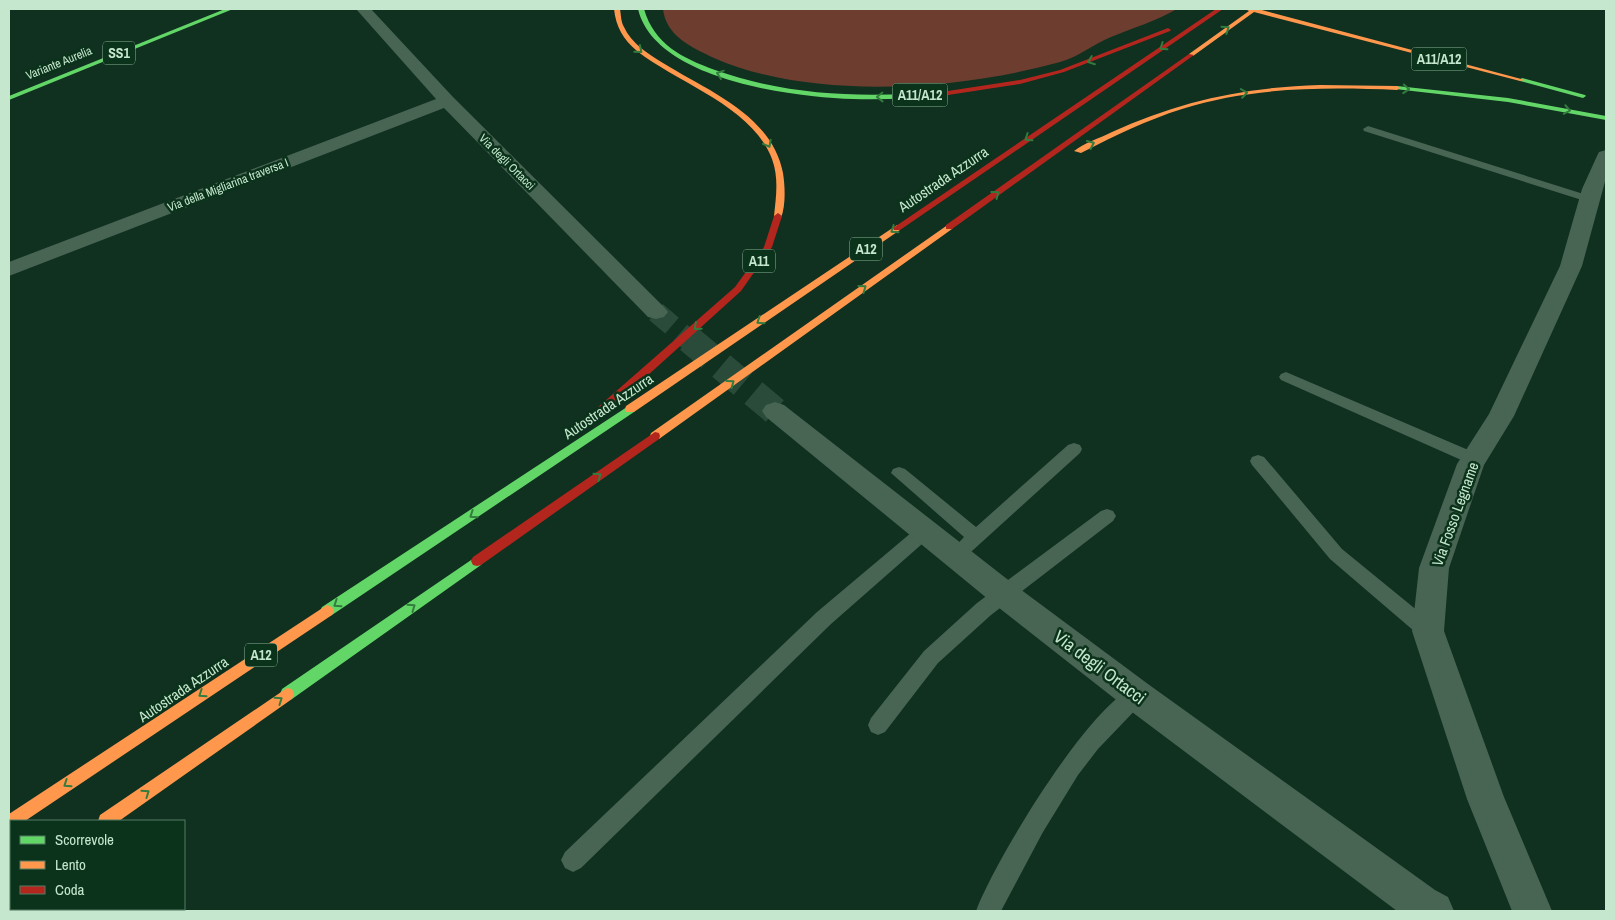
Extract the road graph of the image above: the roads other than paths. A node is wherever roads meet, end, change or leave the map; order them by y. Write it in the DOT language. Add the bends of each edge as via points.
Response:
graph roads {
  1 [pos="210,9"];
  2 [pos="230,9"];
  3 [pos="364,9"];
  4 [pos="617,9"];
  5 [pos="641,9"];
  6 [pos="1248,9"];
  7 [pos="1255,9"];
  8 [pos="1219,10"];
  9 [pos="1276,11"];
  10 [pos="9,88"];
  11 [pos="1597,95"];
  12 [pos="9,98"];
  13 [pos="447,101"];
  14 [pos="1606,118"];
  15 [pos="1368,129"];
  16 [pos="1606,156"];
  17 [pos="1015,180"];
  18 [pos="1589,200"];
  19 [pos="9,269"];
  20 [pos="656,312"];
  21 [pos="1286,377"];
  22 [pos="776,411"];
  23 [pos="1074,449"];
  24 [pos="1474,459"];
  25 [pos="1258,460"];
  26 [pos="899,473"];
  27 [pos="513,488"];
  28 [pos="1107,516"];
  29 [pos="924,532"];
  30 [pos="965,546"];
  31 [pos="1005,595"];
  32 [pos="1428,631"];
  33 [pos="1136,695"];
  34 [pos="878,724"];
  35 [pos="14,820"];
  36 [pos="107,820"];
  37 [pos="573,860"];
  38 [pos="988,911"];
  39 [pos="1434,911"];
  40 [pos="1532,911"];
  1 -- 10 [label="highway, Variante Aurelia / SS1"];
  2 -- 12 [label="highway, Variante Aurelia / SS1"];
  3 -- 13 [label="street, Via degli Ortacci"];
  4 -- 27 [label="highway, A11, one-way" via="620,29 638,50 718,96 758,129 775,158 782,205 777,227 766,250 744,282 722,305"];
  8 -- 5 [label="highway, A11/A12, one-way" via="1091,61 1038,78 964,91 876,97 769,87 706,69 658,41 644,23"];
  6 -- 9 [label="highway"];
  17 -- 7 [label="highway, A12, one-way"];
  8 -- 27 [label="highway, Autostrada Azzurra / A12, one-way"];
  9 -- 11 [label="highway"];
  13 -- 19 [label="street, Via della Migliarina traversa I"];
  13 -- 20 [label="street, Via degli Ortacci"];
  17 -- 14 [label="highway, one-way" via="1161,114 1194,103 1258,91 1313,87 1408,89 1497,99"];
  15 -- 18 [label="lane"];
  16 -- 18 [label="street, Via Fosso Legname"];
  36 -- 17 [label="highway, A12, one-way" via="719,392"];
  18 -- 24 [label="street, Via Fosso Legname" via="1570,270 1501,416"];
  21 -- 24 [label="lane"];
  22 -- 29 [label="street, Via degli Ortacci"];
  23 -- 30 [label="lane"];
  24 -- 32 [label="street, Via Fosso Legname" via="1434,568"];
  25 -- 32 [label="lane" via="1336,554"];
  26 -- 30 [label="lane"];
  27 -- 35 [label="highway, Autostrada Azzurra / A12, one-way"];
  28 -- 31 [label="lane"];
  29 -- 30 [label="street, Via degli Ortacci"];
  29 -- 37 [label="lane" via="824,618"];
  30 -- 31 [label="street, Via degli Ortacci"];
  31 -- 33 [label="street, Via degli Ortacci"];
  31 -- 34 [label="lane" via="984,609 932,657"];
  32 -- 40 [label="street, Via Fosso Legname" via="1486,799"];
  33 -- 38 [label="lane" via="1116,711 1090,742 1035,820"];
  33 -- 39 [label="street, Via degli Ortacci" via="1420,904"];
}
